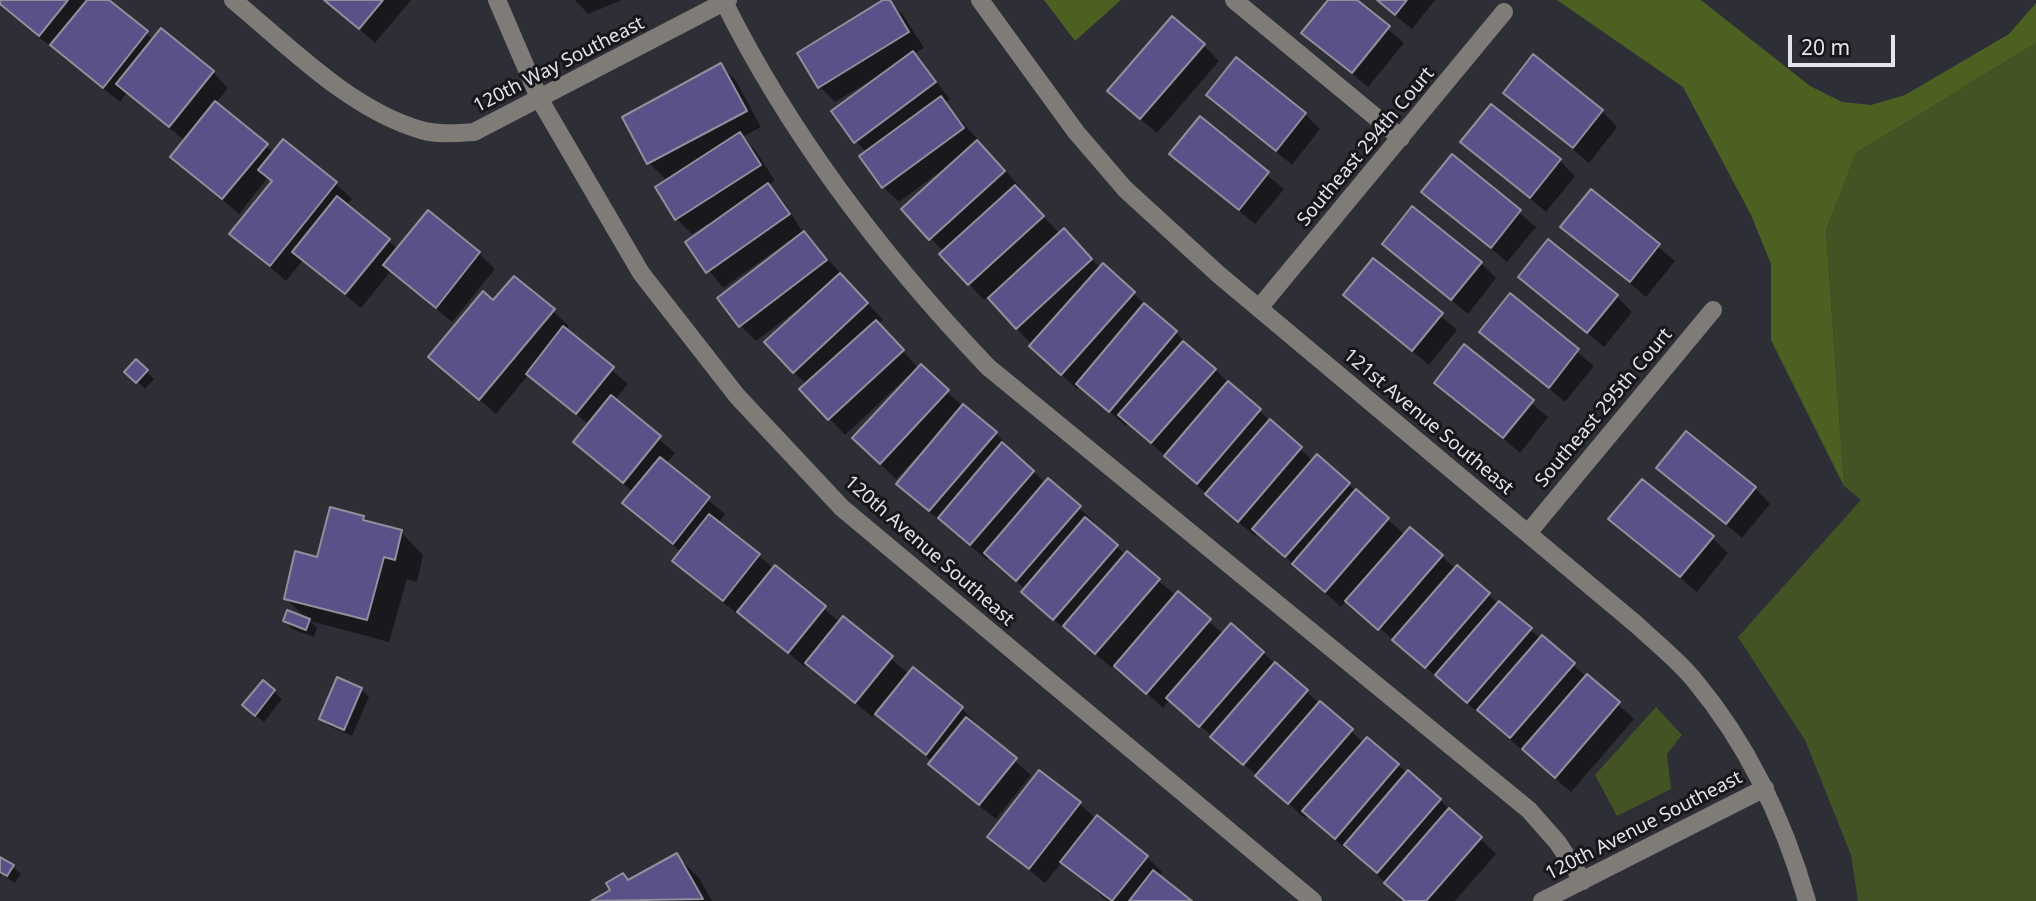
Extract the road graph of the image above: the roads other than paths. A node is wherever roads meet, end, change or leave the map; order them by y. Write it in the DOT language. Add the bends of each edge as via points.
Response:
graph roads {
  1 [pos="233,0"];
  2 [pos="497,0"];
  3 [pos="980,0"];
  4 [pos="1234,0"];
  5 [pos="725,1"];
  6 [pos="1504,12"];
  7 [pos="540,100"];
  8 [pos="1401,138"];
  9 [pos="1259,308"];
  10 [pos="1713,310"];
  11 [pos="1528,533"];
  12 [pos="1765,788"];
  13 [pos="1583,881"];
  14 [pos="1312,901"];
  15 [pos="1542,901"];
  16 [pos="1807,901"];
  1 -- 7 [label="street, 120th Way Southeast" via="342,88 422,130 474,132"];
  2 -- 7 [label="street, 120th Avenue Southeast"];
  3 -- 9 [label="street, 121st Avenue Southeast" via="1061,112 1125,189"];
  4 -- 8 [label="street"];
  5 -- 7 [label="street, 120th Way Southeast"];
  5 -- 13 [label="street" via="775,97 845,197 928,304 988,367 1530,810"];
  6 -- 8 [label="street, Southeast 294th Court"];
  7 -- 14 [label="street, 120th Avenue Southeast" via="641,273 737,396 842,508"];
  8 -- 9 [label="street, Southeast 294th Court"];
  9 -- 11 [label="street, 121st Avenue Southeast"];
  10 -- 11 [label="street, Southeast 295th Court"];
  11 -- 12 [label="street, 121st Avenue Southeast" via="1694,679 1730,726"];
  12 -- 13 [label="street, 120th Avenue Southeast"];
  12 -- 16 [label="street, 121st Avenue Southeast" via="1796,860"];
  13 -- 15 [label="street, 120th Avenue Southeast"];
}
